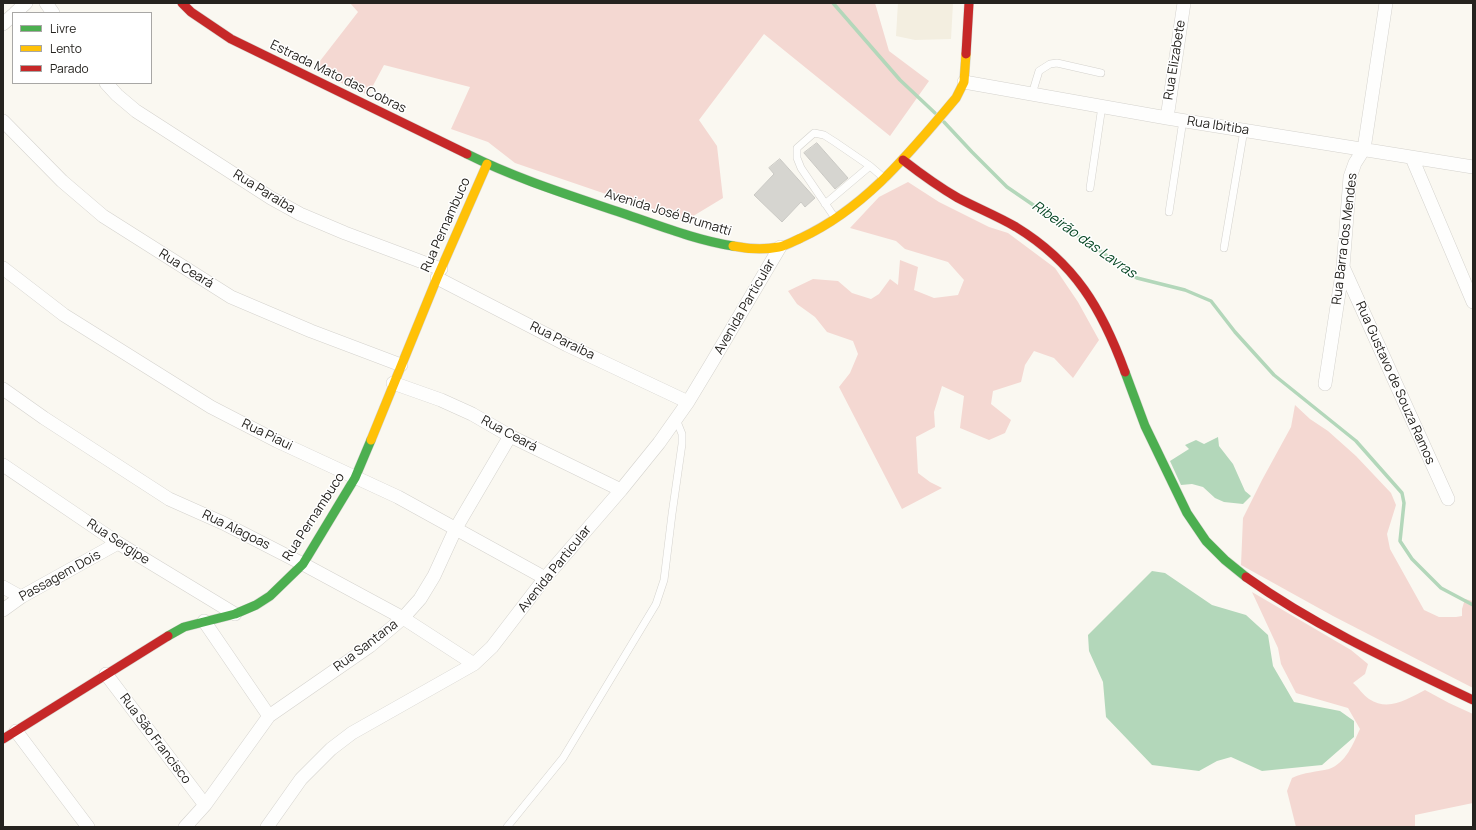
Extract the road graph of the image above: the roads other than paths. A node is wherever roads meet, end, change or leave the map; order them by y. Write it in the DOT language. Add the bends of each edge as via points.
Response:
graph roads {
  1 [pos="26,3"];
  2 [pos="46,3"];
  3 [pos="182,3"];
  4 [pos="969,3"];
  5 [pos="1184,3"];
  6 [pos="1386,3"];
  7 [pos="16,12"];
  8 [pos="52,12"];
  9 [pos="12,16"];
  10 [pos="3,24"];
  11 [pos="1101,73"];
  12 [pos="964,82"];
  13 [pos="107,84"];
  14 [pos="1032,94"];
  15 [pos="1102,106"];
  16 [pos="1167,118"];
  17 [pos="1183,120"];
  18 [pos="3,121"];
  19 [pos="1244,130"];
  20 [pos="1364,149"];
  21 [pos="1412,158"];
  22 [pos="904,160"];
  23 [pos="487,164"];
  24 [pos="870,166"];
  25 [pos="1473,167"];
  26 [pos="885,179"];
  27 [pos="1090,188"];
  28 [pos="825,204"];
  29 [pos="1169,212"];
  30 [pos="836,219"];
  31 [pos="780,247"];
  32 [pos="1224,248"];
  33 [pos="1343,267"];
  34 [pos="3,268"];
  35 [pos="439,273"];
  36 [pos="1473,302"];
  37 [pos="401,365"];
  38 [pos="394,383"];
  39 [pos="1325,384"];
  40 [pos="3,389"];
  41 [pos="688,402"];
  42 [pos="676,419"];
  43 [pos="510,436"];
  44 [pos="3,465"];
  45 [pos="356,478"];
  46 [pos="621,490"];
  47 [pos="1448,499"];
  48 [pos="456,528"];
  49 [pos="118,543"];
  50 [pos="303,564"];
  51 [pos="545,578"];
  52 [pos="3,587"];
  53 [pos="21,597"];
  54 [pos="3,610"];
  55 [pos="235,614"];
  56 [pos="403,618"];
  57 [pos="204,621"];
  58 [pos="474,664"];
  59 [pos="106,674"];
  60 [pos="1473,700"];
  61 [pos="269,716"];
  62 [pos="16,731"];
  63 [pos="3,739"];
  64 [pos="204,805"];
  65 [pos="88,827"];
  66 [pos="185,827"];
  67 [pos="267,827"];
  68 [pos="507,827"];
  1 -- 7 [label="street"];
  2 -- 8 [label="street"];
  3 -- 23 [label="street, Estrada Mato das Cobras" via="230,39"];
  4 -- 12 [label="street, Avenida José Brumatti"];
  5 -- 16 [label="street, Rua Elizabete"];
  6 -- 20 [label="street, Rua Barra dos Mendes"];
  9 -- 10 [label="street"];
  11 -- 14 [label="lane" via="1050,64 1039,71"];
  12 -- 14 [label="street, Rua Ibitiba"];
  12 -- 22 [label="street, Avenida José Brumatti" via="956,98"];
  13 -- 35 [label="street, Rua Paraíba" via="136,111 294,211"];
  14 -- 15 [label="street, Rua Ibitiba"];
  15 -- 16 [label="street, Rua Ibitiba"];
  15 -- 27 [label="lane"];
  16 -- 17 [label="street, Rua Ibitiba"];
  17 -- 19 [label="street, Rua Ibitiba"];
  17 -- 29 [label="lane"];
  18 -- 37 [label="street, Rua Ceará" via="62,181 104,216 224,293 311,331"];
  19 -- 20 [label="street, Rua Ibitiba"];
  19 -- 32 [label="lane"];
  20 -- 21 [label="street, Rua Ibitiba"];
  20 -- 33 [label="street, Rua Barra dos Mendes" via="1350,177"];
  21 -- 25 [label="street, Rua Ibitiba"];
  21 -- 36 [label="street"];
  22 -- 26 [label="street, Avenida José Brumatti"];
  22 -- 60 [label="street" via="950,193 1008,222 1032,238 1077,279 1110,331 1139,411 1191,521 1228,562 1247,579 1321,625"];
  23 -- 31 [label="street, Avenida José Brumatti" via="524,180 719,244 749,249"];
  23 -- 35 [label="street, Rua Pernambuco"];
  24 -- 26 [label="lane"];
  24 -- 28 [label="lane"];
  24 -- 28 [label="lane" via="824,135 814,133 797,148 797,158"];
  26 -- 30 [label="street, Avenida José Brumatti"];
  28 -- 30 [label="lane"];
  30 -- 31 [label="street, Avenida José Brumatti"];
  31 -- 41 [label="street, Avenida Particular"];
  33 -- 39 [label="street, Rua Barra dos Mendes"];
  33 -- 47 [label="street, Rua Gustavo de Souza Ramos"];
  34 -- 45 [label="street, Rua Piaui" via="64,315 211,407"];
  35 -- 37 [label="street, Rua Pernambuco"];
  35 -- 41 [label="street, Rua Paraíba" via="567,345"];
  37 -- 38 [label="street, Rua Pernambuco"];
  38 -- 43 [label="street, Rua Ceará" via="447,402"];
  38 -- 45 [label="street, Rua Pernambuco"];
  40 -- 50 [label="street, Rua Alagoas" via="169,499"];
  41 -- 42 [label="street, Avenida Particular"];
  42 -- 46 [label="street, Avenida Particular" via="660,443"];
  42 -- 68 [label="lane" via="682,434 682,444 664,580 656,604 563,758"];
  43 -- 46 [label="street, Rua Ceará"];
  43 -- 48 [label="street, Rua Santana"];
  44 -- 49 [label="street, Rua Sergipe"];
  45 -- 48 [label="street, Rua Piaui"];
  45 -- 50 [label="street, Rua Pernambuco"];
  46 -- 51 [label="street, Avenida Particular"];
  48 -- 51 [label="street, Rua Piaui"];
  48 -- 56 [label="street, Rua Santana" via="434,576 420,599"];
  49 -- 53 [label="street, Passagem Dois"];
  49 -- 55 [label="street, Rua Sergipe"];
  50 -- 55 [label="street, Rua Pernambuco" via="270,596"];
  50 -- 56 [label="street, Rua Alagoas"];
  51 -- 58 [label="street, Avenida Particular" via="492,647"];
  52 -- 53 [label="street"];
  53 -- 54 [label="street, Passagem Dois"];
  55 -- 57 [label="street, Rua Pernambuco"];
  56 -- 58 [label="street, Rua Alagoas"];
  56 -- 61 [label="street, Rua Santana" via="370,646"];
  57 -- 59 [label="street, Rua Pernambuco" via="184,627"];
  57 -- 61 [label="street"];
  58 -- 67 [label="street, Avenida Particular" via="364,727 331,749 301,779"];
  59 -- 62 [label="street, Rua Pernambuco"];
  59 -- 64 [label="street, Rua São Francisco"];
  61 -- 64 [label="street, Rua Santana"];
  62 -- 63 [label="street, Rua Pernambuco"];
  62 -- 65 [label="street"];
  64 -- 66 [label="street, Rua Santana"];
}
